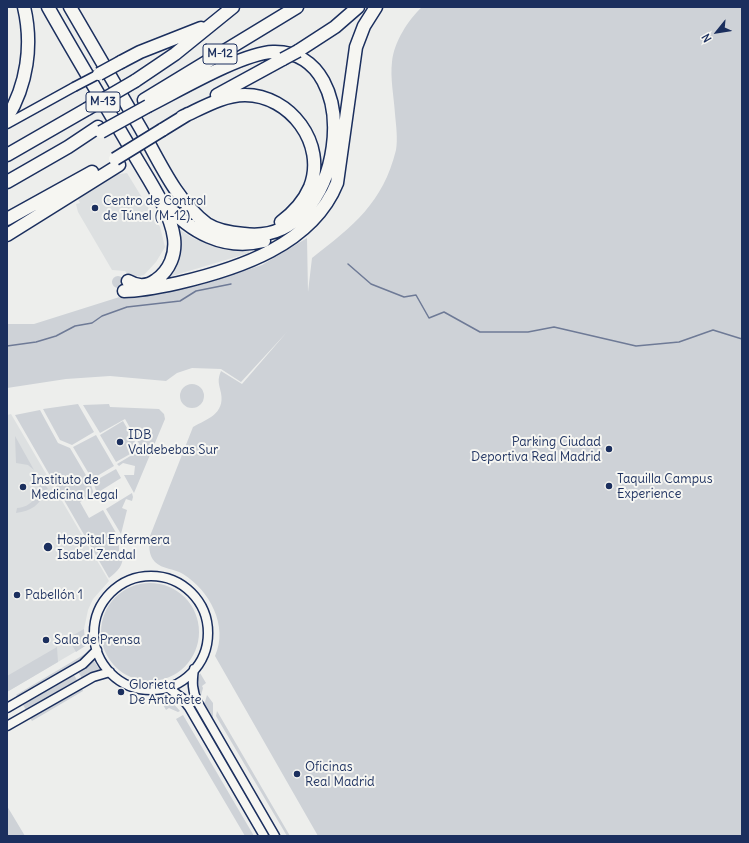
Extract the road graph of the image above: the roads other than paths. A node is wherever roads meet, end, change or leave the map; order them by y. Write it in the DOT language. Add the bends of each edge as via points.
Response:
graph roads {
  1 [pos="24,7"];
  2 [pos="48,7"];
  3 [pos="70,7"];
  4 [pos="233,7"];
  5 [pos="297,7"];
  6 [pos="358,7"];
  7 [pos="376,7"];
  8 [pos="208,26"];
  9 [pos="99,74"];
  10 [pos="146,103"];
  11 [pos="286,109"];
  12 [pos="182,117"];
  13 [pos="7,118"];
  14 [pos="7,124"];
  15 [pos="163,134"];
  16 [pos="7,155"];
  17 [pos="117,162"];
  18 [pos="339,171"];
  19 [pos="7,182"];
  20 [pos="156,192"];
  21 [pos="7,219"];
  22 [pos="234,233"];
  23 [pos="7,235"];
  24 [pos="97,650"];
  25 [pos="194,669"];
  26 [pos="110,672"];
  27 [pos="167,687"];
  28 [pos="7,708"];
  29 [pos="7,726"];
  30 [pos="264,836"];
  31 [pos="275,836"];
  1 -- 13 [label="highway" via="28,39 26,68 20,91"];
  2 -- 20 [label="highway, M-13"];
  3 -- 22 [label="highway, M-13" via="185,201 197,216 209,225"];
  4 -- 8 [label="highway, M-12"];
  5 -- 10 [label="highway, M-12"];
  6 -- 12 [label="highway, M-12, bridge" via="335,27 298,51"];
  7 -- 18 [label="highway" via="364,26 356,47"];
  8 -- 9 [label="highway, bridge" via="140,52"];
  8 -- 16 [label="highway, M-12, bridge" via="175,54 135,81"];
  9 -- 14 [label="street, bridge"];
  10 -- 19 [label="highway, M-12"];
  10 -- 22 [label="highway" via="231,65 267,52 281,52 301,58 324,79 331,97 333,130 329,168 319,194 299,218 271,233 254,236"];
  11 -- 12 [label="highway" via="274,100 258,96 231,96"];
  11 -- 15 [label="highway" via="262,101 234,101"];
  11 -- 22 [label="highway" via="302,126 310,141 314,160 310,188 301,203 281,222 256,231"];
  12 -- 15 [label="highway, M-12"];
  15 -- 17 [label="highway, M-12, bridge"];
  17 -- 21 [label="highway, M-12"];
  17 -- 23 [label="highway"];
  18 -- 20 [label="highway" via="325,199 301,224 275,238 245,244 219,241 190,228"];
  18 -- 20 [label="highway" via="333,193 323,210 304,230 268,252 205,276 150,288 126,286 153,282 166,270 173,257 174,236"];
  24 -- 25 [label="street" via="94,636 96,620 106,597 117,587 133,579 144,576 163,577 184,587 196,598 204,612 208,627 207,643 202,658"];
  24 -- 26 [label="street"];
  24 -- 28 [label="street" via="83,664"];
  25 -- 27 [label="street" via="182,680"];
  25 -- 31 [label="street" via="193,693"];
  26 -- 27 [label="street" via="126,684 138,688 150,690"];
  26 -- 29 [label="street" via="92,677"];
  27 -- 30 [label="street" via="189,707"];
}
